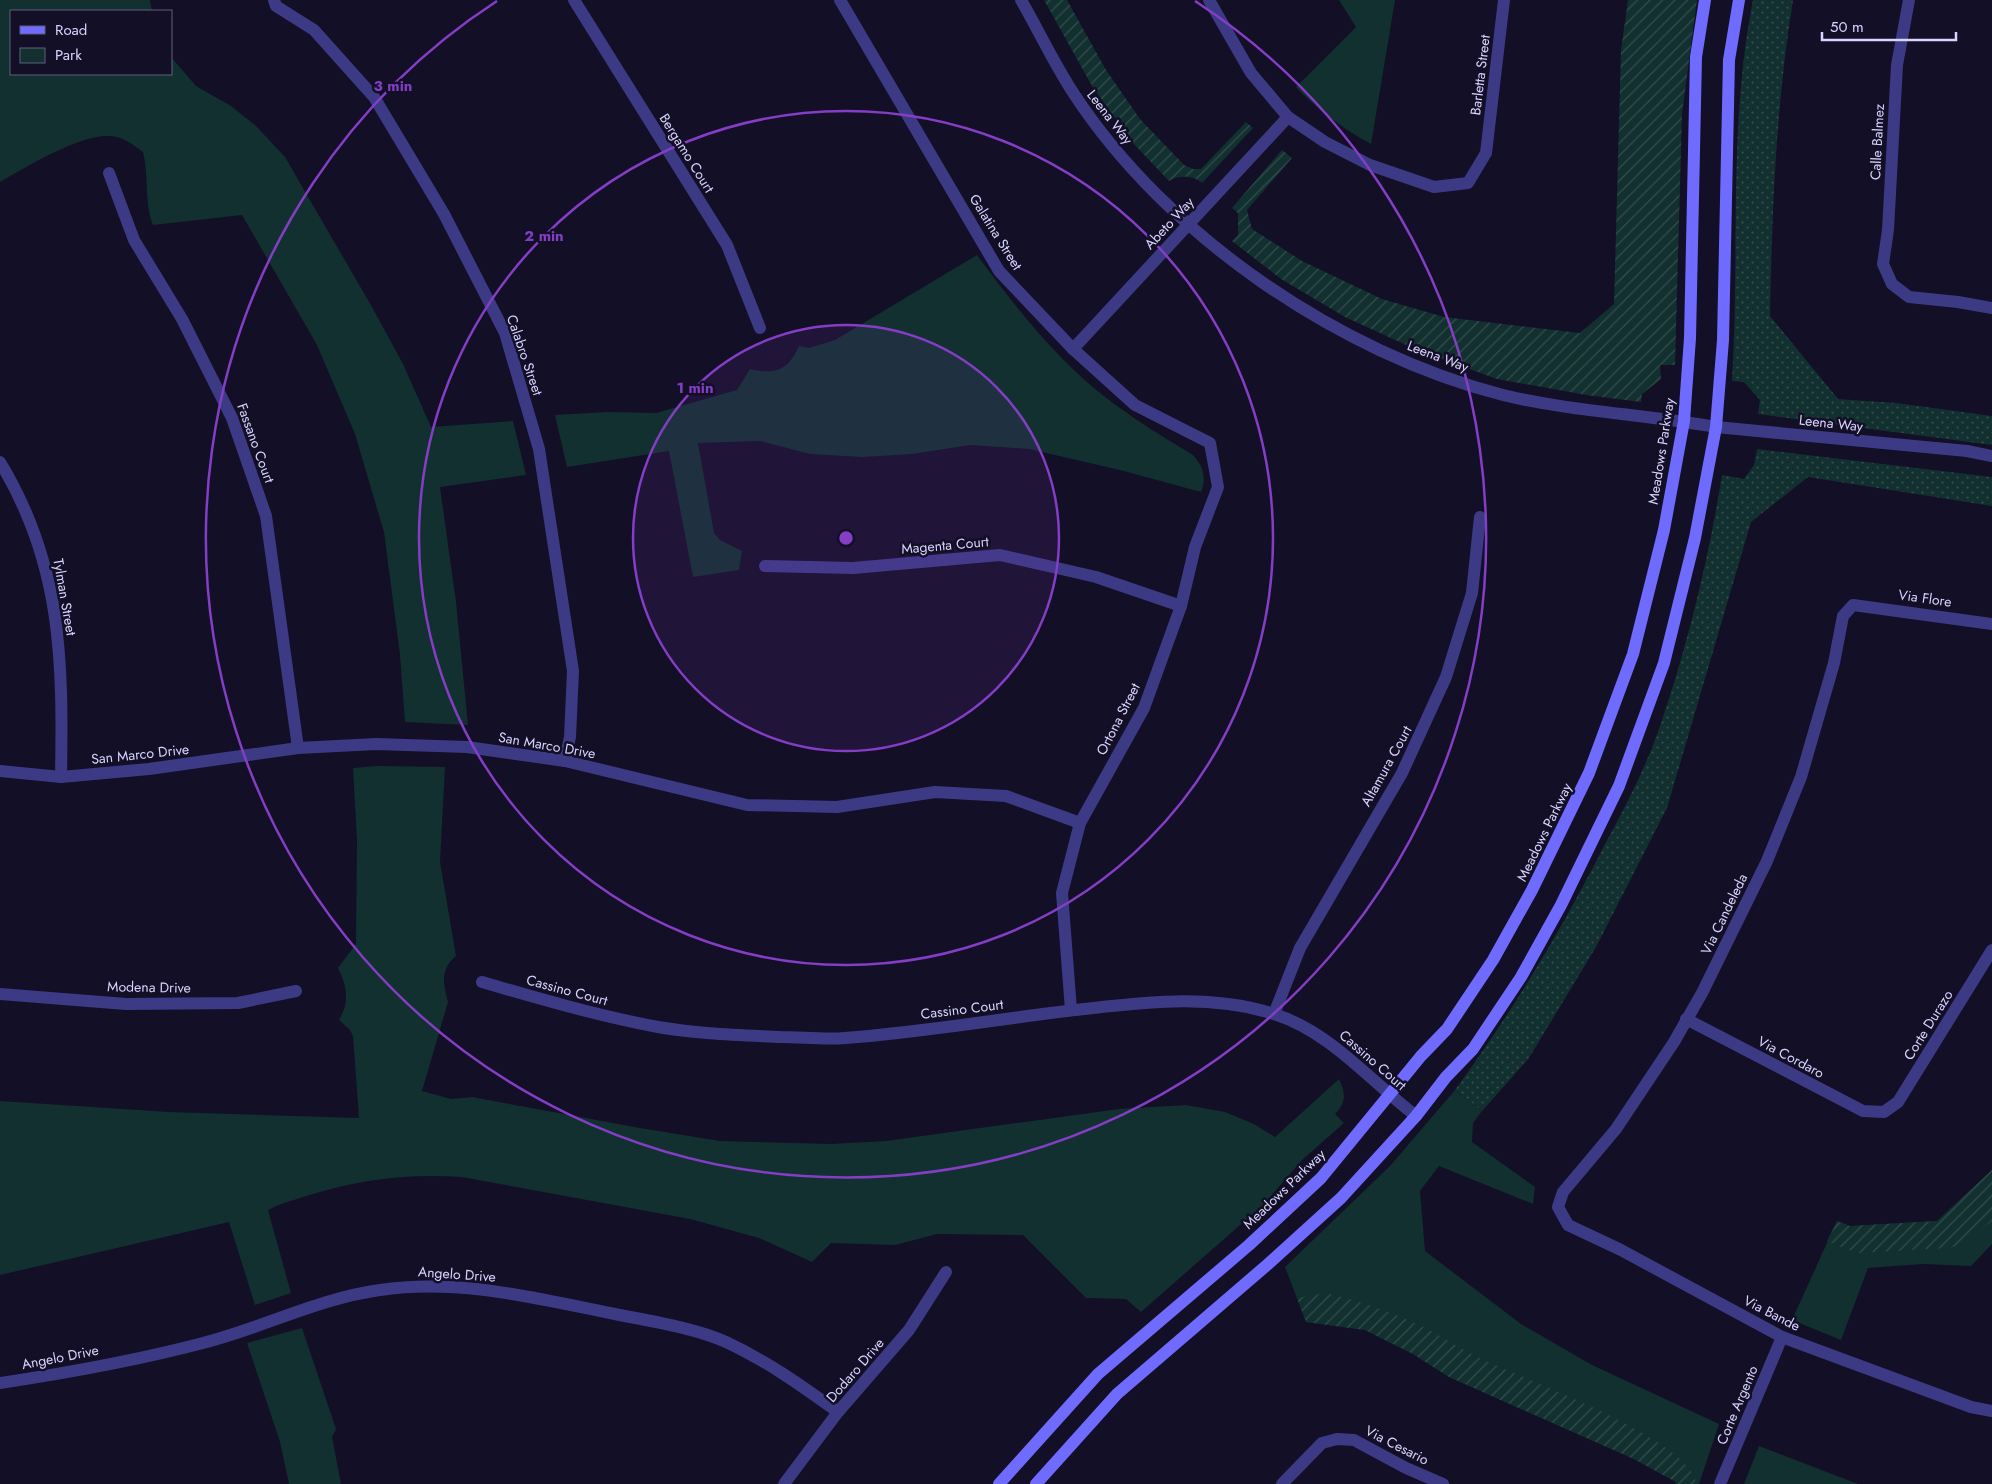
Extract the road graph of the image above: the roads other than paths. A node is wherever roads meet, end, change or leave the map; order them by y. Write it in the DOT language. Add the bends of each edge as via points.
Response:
graph roads {
  1 [pos="274,0"];
  2 [pos="574,0"];
  3 [pos="840,0"];
  4 [pos="1021,0"];
  5 [pos="1209,0"];
  6 [pos="1504,0"];
  7 [pos="1705,0"];
  8 [pos="1739,0"];
  9 [pos="1909,0"];
  10 [pos="1288,117"];
  11 [pos="109,173"];
  12 [pos="1189,224"];
  13 [pos="1992,308"];
  14 [pos="760,328"];
  15 [pos="1073,349"];
  16 [pos="1684,421"];
  17 [pos="1716,427"];
  18 [pos="1210,443"];
  19 [pos="1992,456"];
  20 [pos="0,462"];
  21 [pos="1480,517"];
  22 [pos="764,566"];
  23 [pos="1853,605"];
  24 [pos="1181,606"];
  25 [pos="1992,624"];
  26 [pos="298,748"];
  27 [pos="565,761"];
  28 [pos="0,771"];
  29 [pos="61,777"];
  30 [pos="1080,823"];
  31 [pos="1992,950"];
  32 [pos="482,982"];
  33 [pos="296,991"];
  34 [pos="0,994"];
  35 [pos="1071,1010"];
  36 [pos="1274,1014"];
  37 [pos="1686,1019"];
  38 [pos="1389,1096"];
  39 [pos="1884,1112"];
  40 [pos="1416,1116"];
  41 [pos="1558,1207"];
  42 [pos="946,1272"];
  43 [pos="1782,1337"];
  44 [pos="0,1383"];
  45 [pos="1992,1411"];
  46 [pos="838,1412"];
  47 [pos="784,1484"];
  48 [pos="999,1484"];
  49 [pos="1036,1484"];
  50 [pos="1282,1484"];
  51 [pos="1443,1484"];
  52 [pos="1720,1484"];
  1 -- 27 [label="street, Calabro Street" via="276,6 314,30 374,97 444,214 504,333 539,449 573,671 570,738"];
  2 -- 14 [label="street, Bergamo Court" via="727,245"];
  3 -- 15 [label="street, Galatina Street" via="999,271"];
  4 -- 12 [label="street, Leena Way" via="1074,94 1126,162"];
  5 -- 10 [label="street" via="1251,73"];
  6 -- 10 [label="street, Barletta Street" via="1486,153 1468,183 1434,186 1370,165 1325,142"];
  7 -- 16 [label="main road, Meadows Parkway" via="1696,57 1690,338"];
  8 -- 17 [label="main road" via="1729,60 1723,340"];
  9 -- 13 [label="street, Calle Balmez" via="1897,65 1888,230 1883,264 1892,284 1909,297"];
  10 -- 12 [label="street, Abeto Way"];
  11 -- 26 [label="street, Fassano Court" via="134,240 182,319 232,418 266,516"];
  12 -- 15 [label="street, Abeto Way"];
  12 -- 16 [label="street, Leena Way" via="1252,276 1304,311 1360,341 1444,377 1502,395 1562,407"];
  15 -- 18 [label="street, Galatina Street" via="1135,405"];
  16 -- 17 [label="street, Leena Way"];
  16 -- 38 [label="main road, Meadows Parkway" via="1664,530 1633,654 1589,773 1532,890 1493,960 1447,1029"];
  17 -- 19 [label="street, Leena Way"];
  17 -- 40 [label="main road" via="1695,538 1664,663 1619,786 1562,905 1521,977 1473,1049"];
  18 -- 24 [label="street, Ortona Street" via="1218,487 1196,547"];
  20 -- 29 [label="street, Tylman Street" via="14,484 41,547 57,619 62,699"];
  21 -- 36 [label="street, Altamura Court" via="1472,593 1446,677 1402,773 1300,948"];
  22 -- 24 [label="street, Magenta Court" via="853,568 1000,555 1096,576"];
  23 -- 25 [label="street, Via Flore"];
  23 -- 37 [label="street, Via Candeleda" via="1843,616 1834,663 1801,777 1767,861"];
  24 -- 30 [label="street, Ortona Street" via="1144,708"];
  26 -- 27 [label="street, San Marco Drive" via="376,744 467,747"];
  26 -- 29 [label="street, San Marco Drive" via="149,769"];
  27 -- 30 [label="street, San Marco Drive" via="747,805 836,807 935,792 1006,796"];
  28 -- 29 [label="street, San Marco Drive"];
  30 -- 35 [label="street, Ortona Street" via="1062,893"];
  31 -- 39 [label="street, Corte Durazo" via="1898,1102"];
  32 -- 35 [label="street, Cassino Court" via="651,1026 729,1035 842,1039"];
  33 -- 34 [label="street, Modena Drive" via="229,1003 126,1004"];
  35 -- 36 [label="street, Cassino Court" via="1190,1000 1231,1003"];
  36 -- 38 [label="street, Cassino Court" via="1323,1037"];
  37 -- 39 [label="street, Via Cordaro" via="1863,1111"];
  37 -- 41 [label="street, Via Candeleda" via="1616,1128 1563,1192"];
  38 -- 40 [label="street, Cassino Court"];
  38 -- 48 [label="main road, Meadows Parkway" via="1321,1178 1249,1245 1098,1374"];
  40 -- 49 [label="main road" via="1341,1198 1118,1394"];
  41 -- 43 [label="street, Via Bande" via="1568,1225"];
  42 -- 46 [label="street, Dodaro Drive" via="909,1330"];
  43 -- 45 [label="street, Via Bande" via="1971,1407"];
  43 -- 52 [label="street, Corte Argento"];
  44 -- 46 [label="street, Angelo Drive" via="203,1343 337,1300 377,1290 418,1285 508,1293 663,1324 724,1342 783,1372"];
  46 -- 47 [label="street, Dodaro Drive"];
  50 -- 51 [label="street, Via Cesario" via="1322,1443 1337,1439 1354,1440"];
}
